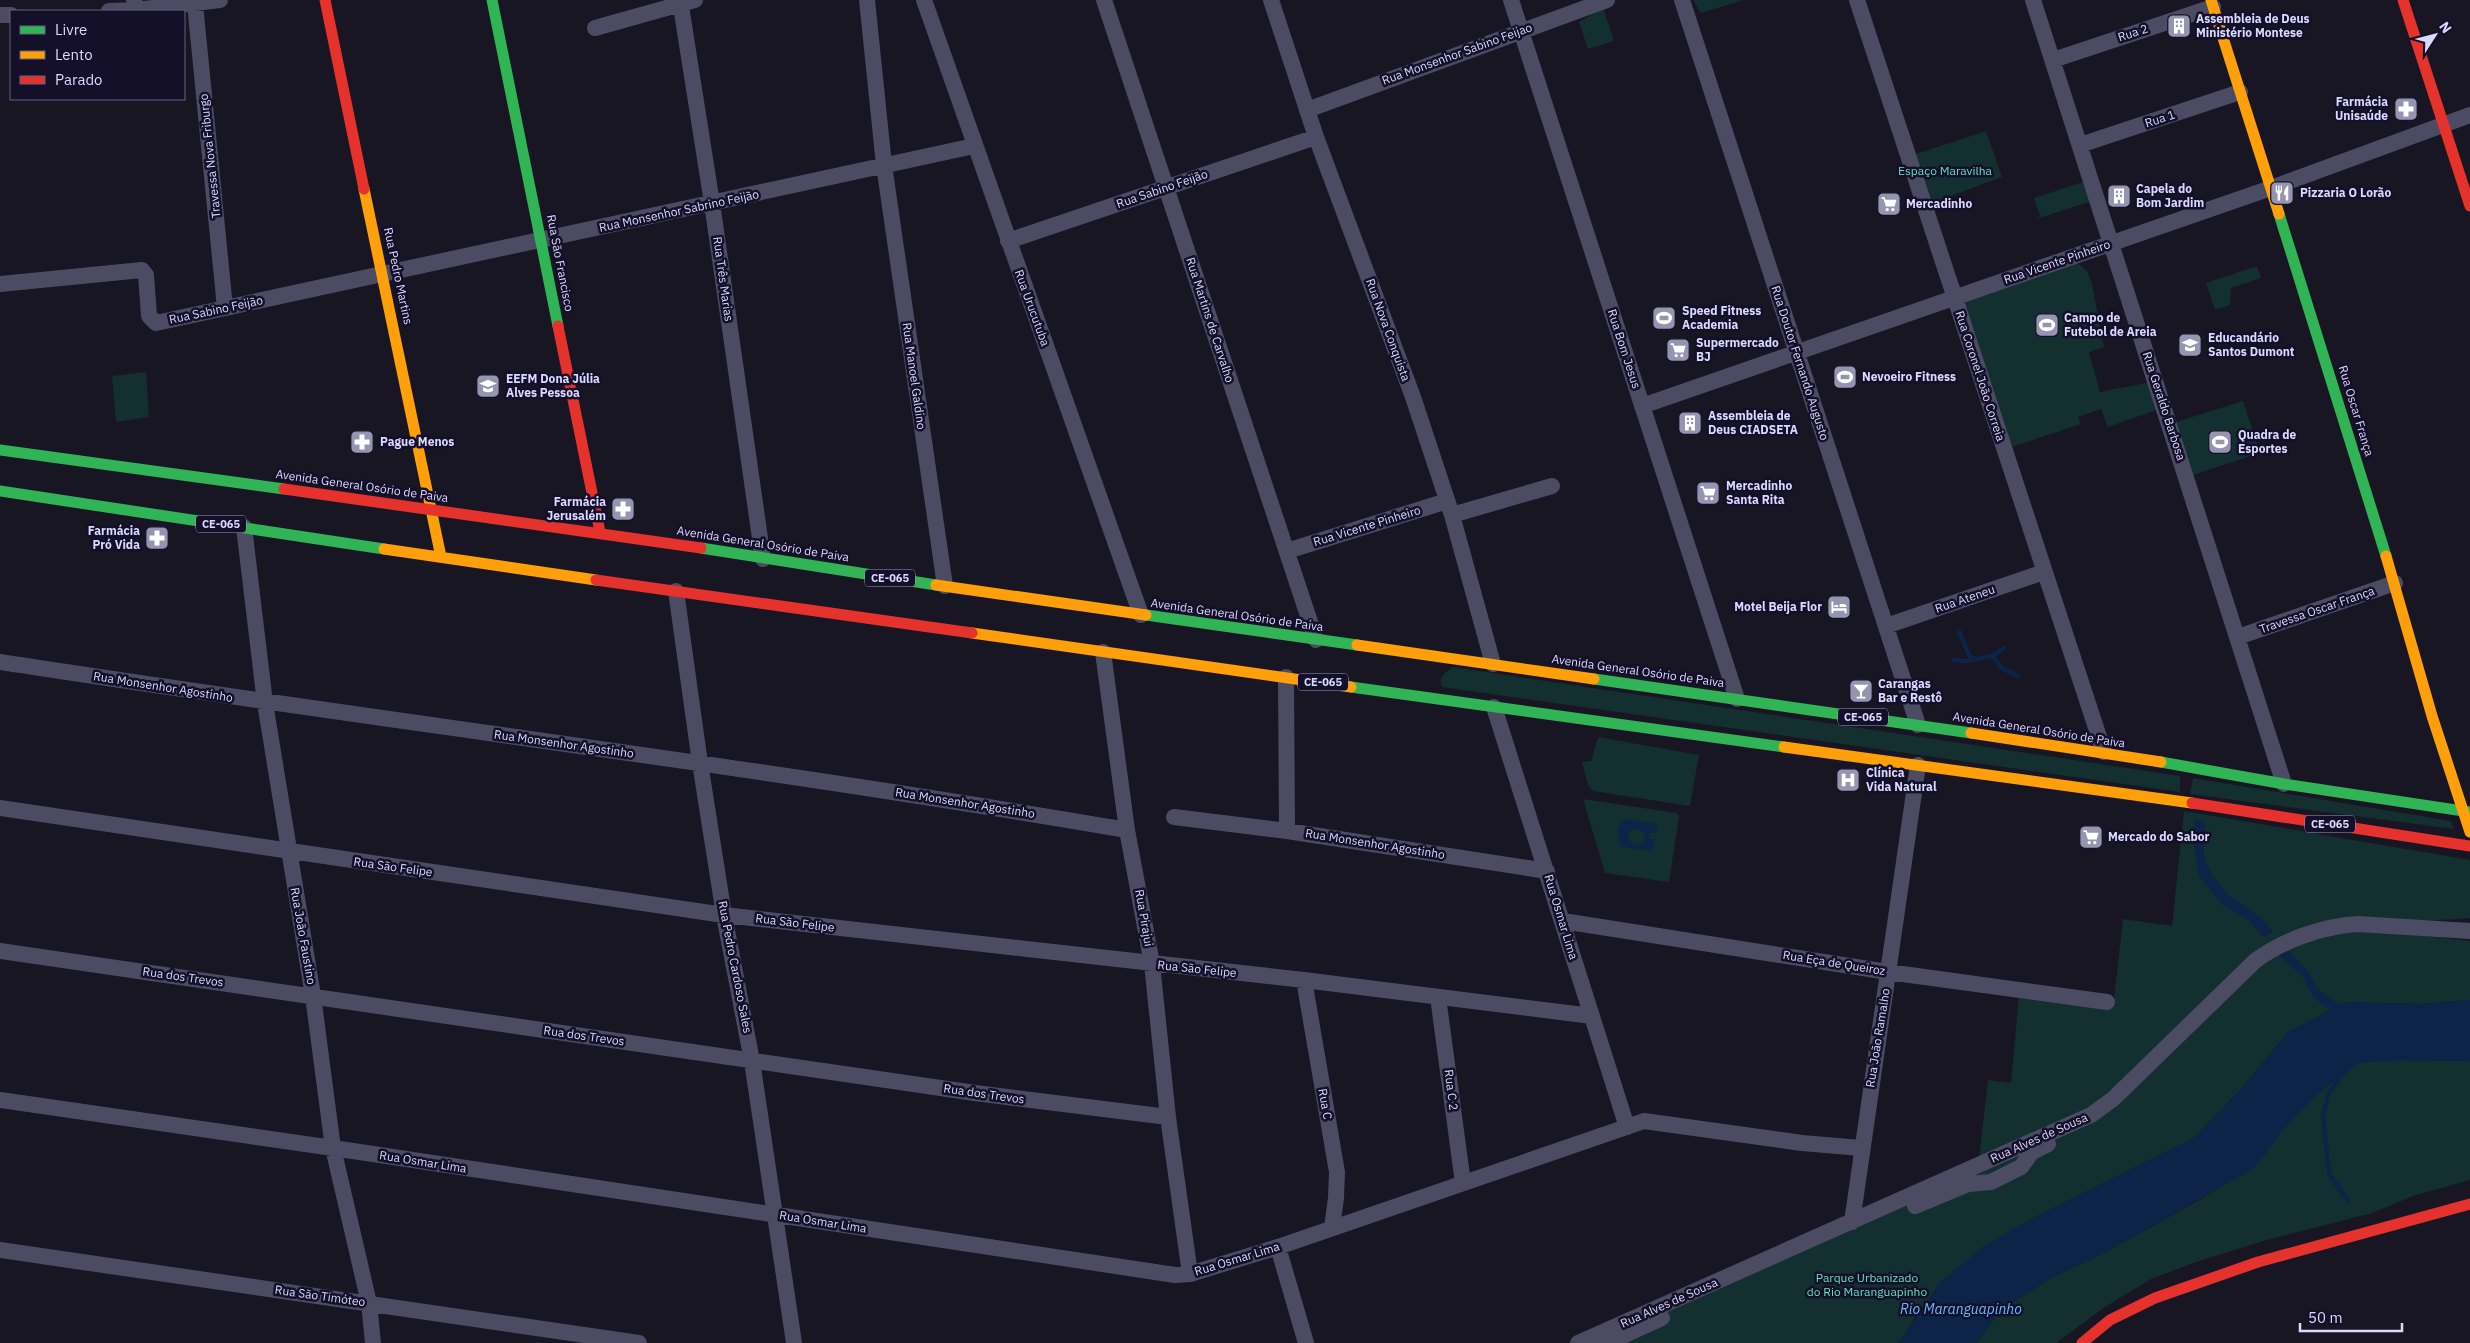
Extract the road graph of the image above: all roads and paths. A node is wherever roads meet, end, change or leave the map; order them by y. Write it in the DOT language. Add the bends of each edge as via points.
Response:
graph roads {
  1 [pos="220,0"];
  2 [pos="325,0"];
  3 [pos="492,0"];
  4 [pos="867,0"];
  5 [pos="924,0"];
  6 [pos="1104,0"];
  7 [pos="1271,0"];
  8 [pos="1511,0"];
  9 [pos="1608,0"];
  10 [pos="1682,0"];
  11 [pos="1857,0"];
  12 [pos="2033,0"];
  13 [pos="2403,0"];
  14 [pos="685,2"];
  15 [pos="195,4"];
  16 [pos="2212,4"];
  17 [pos="135,5"];
  18 [pos="113,10"];
  19 [pos="595,28"];
  20 [pos="1521,31"];
  21 [pos="2053,60"];
  22 [pos="2240,92"];
  23 [pos="1307,110"];
  24 [pos="2470,116"];
  25 [pos="2443,125"];
  26 [pos="1316,137"];
  27 [pos="2080,145"];
  28 [pos="974,146"];
  29 [pos="884,166"];
  30 [pos="1166,188"];
  31 [pos="2271,188"];
  32 [pos="712,203"];
  33 [pos="2470,206"];
  34 [pos="542,240"];
  35 [pos="1008,241"];
  36 [pos="2111,243"];
  37 [pos="384,274"];
  38 [pos="0,284"];
  39 [pos="1954,298"];
  40 [pos="225,308"];
  41 [pos="1797,352"];
  42 [pos="1642,406"];
  43 [pos="0,450"];
  44 [pos="1552,486"];
  45 [pos="0,491"];
  46 [pos="1449,508"];
  47 [pos="431,509"];
  48 [pos="244,527"];
  49 [pos="600,532"];
  50 [pos="1287,551"];
  51 [pos="442,557"];
  52 [pos="763,559"];
  53 [pos="2044,572"];
  54 [pos="2395,583"];
  55 [pos="945,586"];
  56 [pos="676,591"];
  57 [pos="1141,615"];
  58 [pos="1886,626"];
  59 [pos="2238,637"];
  60 [pos="1316,640"];
  61 [pos="1352,644"];
  62 [pos="1103,652"];
  63 [pos="1456,659"];
  64 [pos="1366,660"];
  65 [pos="0,662"];
  66 [pos="1493,664"];
  67 [pos="1441,668"];
  68 [pos="1367,676"];
  69 [pos="1286,677"];
  70 [pos="1356,686"];
  71 [pos="1435,689"];
  72 [pos="1737,699"];
  73 [pos="1449,700"];
  74 [pos="265,703"];
  75 [pos="1494,707"];
  76 [pos="1918,725"];
  77 [pos="2104,752"];
  78 [pos="700,763"];
  79 [pos="1918,765"];
  80 [pos="2186,767"];
  81 [pos="2284,784"];
  82 [pos="2181,801"];
  83 [pos="0,808"];
  84 [pos="2466,811"];
  85 [pos="1174,816"];
  86 [pos="1127,830"];
  87 [pos="1287,831"];
  88 [pos="2470,832"];
  89 [pos="2470,846"];
  90 [pos="288,852"];
  91 [pos="1546,871"];
  92 [pos="724,915"];
  93 [pos="1563,921"];
  94 [pos="2470,931"];
  95 [pos="0,951"];
  96 [pos="2272,956"];
  97 [pos="1152,964"];
  98 [pos="1888,972"];
  99 [pos="1304,980"];
  100 [pos="313,996"];
  101 [pos="1438,997"];
  102 [pos="2107,1002"];
  103 [pos="1592,1016"];
  104 [pos="752,1061"];
  105 [pos="0,1100"];
  106 [pos="1168,1117"];
  107 [pos="1627,1127"];
  108 [pos="333,1148"];
  109 [pos="1861,1148"];
  110 [pos="1463,1183"];
  111 [pos="2470,1204"];
  112 [pos="776,1215"];
  113 [pos="1852,1222"];
  114 [pos="1332,1228"];
  115 [pos="1278,1247"];
  116 [pos="0,1250"];
  117 [pos="1190,1274"];
  118 [pos="369,1303"];
  119 [pos="373,1343"];
  120 [pos="639,1343"];
  121 [pos="794,1343"];
  122 [pos="1306,1343"];
  123 [pos="1578,1343"];
  124 [pos="1607,1343"];
  125 [pos="2082,1343"];
  1 -- 15 [label="street"];
  2 -- 37 [label="main road, Rua Pedro Martins"];
  3 -- 34 [label="main road, Rua São Francisco"];
  4 -- 29 [label="street, Rua Manoel Galdino"];
  5 -- 28 [label="street, Rua Urucutuba"];
  6 -- 30 [label="street, Rua Martins de Carvalho"];
  7 -- 23 [label="street, Rua Nova Conquista"];
  8 -- 20 [label="street, Rua Bom Jesus"];
  9 -- 20 [label="street, Rua Monsenhor Sabino Feijao"];
  10 -- 41 [label="street, Rua Doutor Fernando Augusto"];
  11 -- 39 [label="street, Rua Coronel João Correia"];
  12 -- 21 [label="street, Rua Geraldo Barbosa"];
  13 -- 25 [label="main road"];
  14 -- 19 [label="street"];
  14 -- 32 [label="street, Rua Três Marias"];
  15 -- 17 [label="street"];
  15 -- 40 [label="street, Travessa Nova Friburgo"];
  16 -- 21 [label="street, Rua 2"];
  16 -- 22 [label="main road, Rua Oscar França"];
  17 -- 18 [label="street"];
  20 -- 23 [label="street, Rua Monsenhor Sabino Feijao"];
  20 -- 42 [label="street, Rua Bom Jesus"];
  21 -- 27 [label="street, Rua Geraldo Barbosa"];
  22 -- 27 [label="street, Rua 1"];
  22 -- 31 [label="main road, Rua Oscar França"];
  23 -- 26 [label="street, Rua Nova Conquista"];
  24 -- 25 [label="street, Rua Vicente Pinheiro"];
  25 -- 31 [label="street, Rua Vicente Pinheiro"];
  25 -- 33 [label="main road"];
  26 -- 30 [label="street, Rua Sabino Feijão"];
  26 -- 46 [label="street, Rua Nova Conquista" via="1413,397"];
  27 -- 36 [label="street, Rua Geraldo Barbosa"];
  28 -- 29 [label="street, Rua Monsenhor Sabrino Feijão"];
  28 -- 35 [label="street, Rua Urucutuba"];
  29 -- 32 [label="street, Rua Monsenhor Sabrino Feijão"];
  29 -- 55 [label="street, Rua Manoel Galdino"];
  30 -- 35 [label="street, Rua Sabino Feijão"];
  30 -- 50 [label="street, Rua Martins de Carvalho"];
  31 -- 36 [label="street, Rua Vicente Pinheiro"];
  31 -- 54 [label="main road, Rua Oscar França"];
  32 -- 34 [label="street, Rua Monsenhor Sabrino Feijão"];
  32 -- 52 [label="street, Rua Três Marias"];
  34 -- 37 [label="street, Rua Monsenhor Sabrino Feijão"];
  34 -- 49 [label="main road, Rua São Francisco"];
  35 -- 57 [label="street, Rua Urucutuba"];
  36 -- 39 [label="street, Rua Vicente Pinheiro"];
  36 -- 59 [label="street, Rua Geraldo Barbosa"];
  37 -- 40 [label="street, Rua Sabino Feijão"];
  37 -- 47 [label="main road, Rua Pedro Martins"];
  38 -- 40 [label="street, Rua Sabino Feijão" via="140,270 146,275 149,316 154,322"];
  39 -- 41 [label="street, Rua Vicente Pinheiro"];
  39 -- 53 [label="street, Rua Coronel João Correia"];
  41 -- 42 [label="street, Rua Vicente Pinheiro"];
  41 -- 58 [label="street, Rua Doutor Fernando Augusto"];
  42 -- 72 [label="street, Rua Bom Jesus"];
  43 -- 47 [label="main road, Avenida General Osório de Paiva / CE-065"];
  44 -- 46 [label="street, Rua Vicente Pinheiro"];
  45 -- 48 [label="main road, CE-065"];
  46 -- 50 [label="street, Rua Vicente Pinheiro"];
  46 -- 66 [label="street, Rua Nova Conquista"];
  47 -- 49 [label="main road, Avenida General Osório de Paiva / CE-065"];
  47 -- 51 [label="main road, Rua Pedro Martins"];
  48 -- 51 [label="main road, CE-065"];
  48 -- 74 [label="street, Rua João Faustino"];
  49 -- 52 [label="main road, Avenida General Osório de Paiva / CE-065"];
  50 -- 60 [label="street, Rua Martins de Carvalho"];
  51 -- 56 [label="main road, CE-065"];
  52 -- 55 [label="main road, Avenida General Osório de Paiva / CE-065"];
  53 -- 58 [label="street, Rua Ateneu"];
  53 -- 77 [label="street, Rua Coronel João Correia"];
  54 -- 59 [label="street, Travessa Oscar França"];
  54 -- 84 [label="main road, Rua Oscar França" via="2432,716"];
  55 -- 57 [label="main road, Avenida General Osório de Paiva / CE-065"];
  56 -- 62 [label="main road, CE-065"];
  56 -- 78 [label="street, Rua Pedro Cardoso Sales"];
  57 -- 60 [label="main road, Avenida General Osório de Paiva / CE-065"];
  58 -- 76 [label="street, Rua Doutor Fernando Augusto"];
  59 -- 81 [label="street, Rua Geraldo Barbosa"];
  60 -- 61 [label="main road, Avenida General Osório de Paiva / CE-065"];
  61 -- 63 [label="main road, Avenida General Osório de Paiva / CE-065"];
  61 -- 64 [label="main road"];
  62 -- 69 [label="main road, CE-065"];
  62 -- 86 [label="street, Rua Pirajui"];
  63 -- 66 [label="main road, Avenida General Osório de Paiva / CE-065"];
  63 -- 67 [label="main road"];
  65 -- 74 [label="street, Rua Monsenhor Agostinho"];
  66 -- 72 [label="main road, Avenida General Osório de Paiva / CE-065"];
  68 -- 70 [label="main road"];
  69 -- 70 [label="main road, CE-065"];
  69 -- 87 [label="street"];
  70 -- 73 [label="main road, CE-065"];
  71 -- 73 [label="main road"];
  72 -- 76 [label="main road, Avenida General Osório de Paiva / CE-065"];
  73 -- 75 [label="main road, CE-065"];
  74 -- 78 [label="street, Rua Monsenhor Agostinho"];
  74 -- 90 [label="street, Rua João Faustino"];
  75 -- 79 [label="main road, CE-065"];
  75 -- 91 [label="street, Rua Osmar Lima"];
  76 -- 77 [label="main road, Avenida General Osório de Paiva / CE-065"];
  77 -- 80 [label="main road, Avenida General Osório de Paiva / CE-065"];
  78 -- 86 [label="street, Rua Monsenhor Agostinho"];
  78 -- 92 [label="street, Rua Pedro Cardoso Sales"];
  79 -- 82 [label="main road, CE-065"];
  79 -- 98 [label="street, Rua João Ramalho"];
  80 -- 81 [label="main road, Avenida General Osório de Paiva / CE-065"];
  80 -- 82 [label="main road" via="2189,784"];
  81 -- 84 [label="main road, Avenida General Osório de Paiva / CE-065"];
  82 -- 89 [label="main road, CE-065"];
  83 -- 90 [label="street, Rua São Felipe"];
  84 -- 88 [label="main road, Rua Oscar França"];
  85 -- 87 [label="street, Rua Monsenhor Agostinho"];
  86 -- 97 [label="street, Rua Pirajui"];
  87 -- 91 [label="street, Rua Monsenhor Agostinho"];
  90 -- 92 [label="street, Rua São Felipe"];
  90 -- 100 [label="street, Rua João Faustino"];
  91 -- 93 [label="street, Rua Osmar Lima"];
  92 -- 97 [label="street, Rua São Felipe"];
  92 -- 104 [label="street, Rua Pedro Cardoso Sales"];
  93 -- 98 [label="street, Rua Eça de Queiroz"];
  93 -- 103 [label="street, Rua Osmar Lima"];
  94 -- 96 [label="street, Rua Alves de Sousa" via="2340,925 2290,941"];
  95 -- 100 [label="street, Rua dos Trevos"];
  96 -- 113 [label="street, Rua Alves de Sousa" via="2255,961 2112,1099 2091,1115"];
  96 -- 124 [label="street" via="2106,1116 2032,1152 2021,1167 1991,1182 1968,1184 1915,1206"];
  97 -- 99 [label="street, Rua São Felipe"];
  97 -- 106 [label="street, Rua Pirajui"];
  98 -- 102 [label="street, Rua Eça de Queiroz"];
  98 -- 109 [label="street, Rua João Ramalho"];
  99 -- 101 [label="street, Rua São Felipe"];
  99 -- 114 [label="street, Rua C" via="1337,1172"];
  100 -- 104 [label="street, Rua dos Trevos"];
  100 -- 108 [label="street, Rua João Faustino"];
  101 -- 103 [label="street, Rua São Felipe"];
  101 -- 110 [label="street, Rua C 2"];
  103 -- 107 [label="street, Rua Osmar Lima"];
  104 -- 106 [label="street, Rua dos Trevos"];
  104 -- 112 [label="street, Rua Pedro Cardoso Sales"];
  105 -- 108 [label="street, Rua Osmar Lima"];
  106 -- 117 [label="street, Rua Pirajui"];
  107 -- 109 [label="street, Rua Osmar Lima" via="1644,1121"];
  107 -- 110 [label="street, Rua Osmar Lima"];
  108 -- 112 [label="street, Rua Osmar Lima"];
  108 -- 118 [label="street, Rua João Faustino"];
  109 -- 113 [label="street, Rua João Ramalho"];
  110 -- 114 [label="street, Rua Osmar Lima"];
  111 -- 125 [label="main road" via="2258,1262 2155,1298 2110,1320"];
  112 -- 117 [label="street, Rua Osmar Lima" via="1165,1273"];
  112 -- 121 [label="street, Rua Pedro Cardoso Sales"];
  113 -- 123 [label="street, Rua Alves de Sousa"];
  114 -- 115 [label="street, Rua Osmar Lima"];
  115 -- 117 [label="street, Rua Osmar Lima"];
  115 -- 122 [label="street"];
  116 -- 118 [label="street, Rua São Timóteo"];
  118 -- 119 [label="street, Rua João Faustino"];
  118 -- 120 [label="street, Rua São Timóteo"];
}
